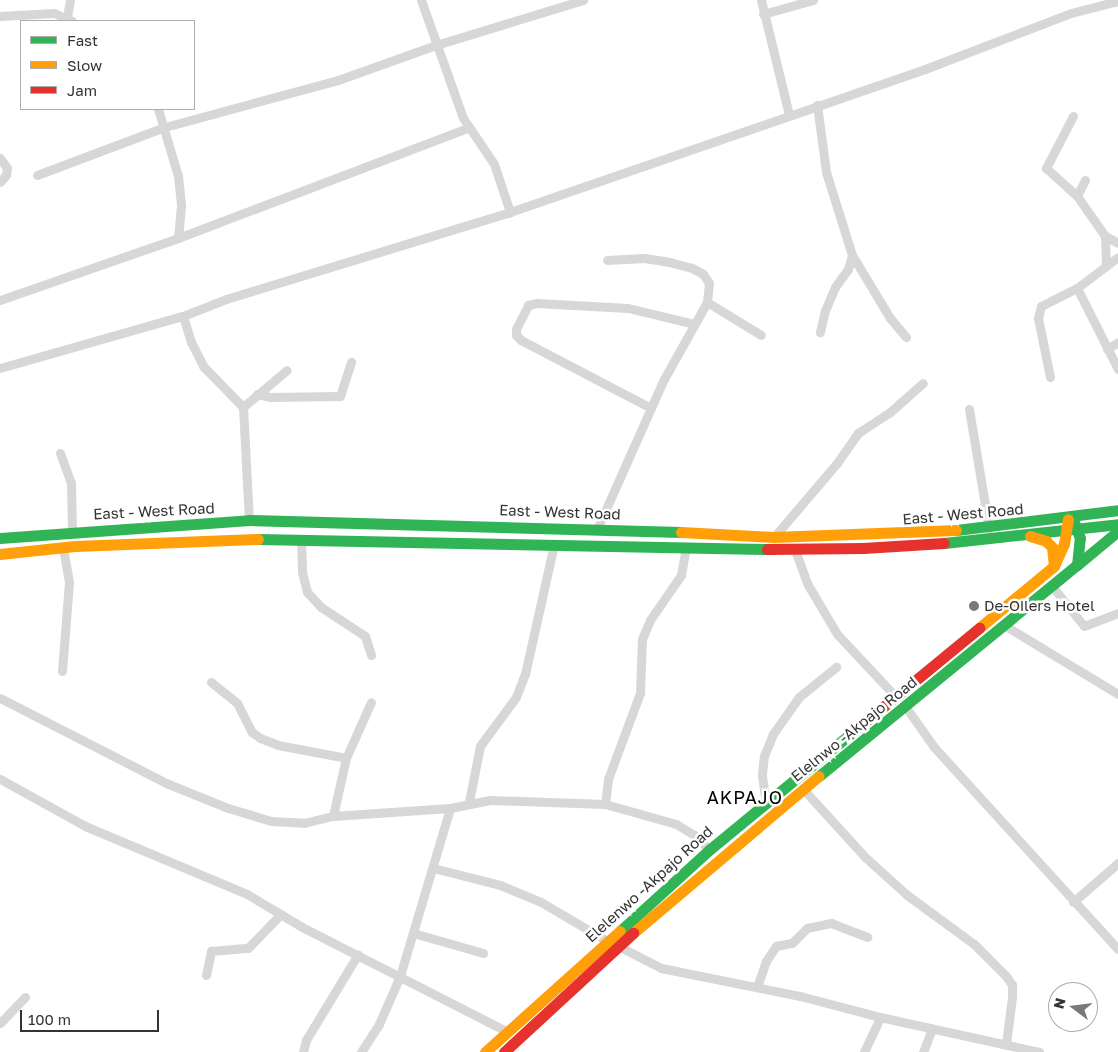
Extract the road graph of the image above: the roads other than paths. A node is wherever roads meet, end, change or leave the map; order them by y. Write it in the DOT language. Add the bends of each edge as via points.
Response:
graph roads {
  1 [pos="70,0"];
  2 [pos="421,0"];
  3 [pos="582,0"];
  4 [pos="761,0"];
  5 [pos="813,0"];
  6 [pos="1118,1"];
  7 [pos="762,14"];
  8 [pos="0,16"];
  9 [pos="69,19"];
  10 [pos="436,45"];
  11 [pos="816,105"];
  12 [pos="158,110"];
  13 [pos="789,115"];
  14 [pos="1073,116"];
  15 [pos="165,127"];
  16 [pos="468,128"];
  17 [pos="0,158"];
  18 [pos="37,175"];
  19 [pos="1085,180"];
  20 [pos="0,182"];
  21 [pos="1077,196"];
  22 [pos="510,212"];
  23 [pos="1105,236"];
  24 [pos="178,238"];
  25 [pos="1118,243"];
  26 [pos="852,255"];
  27 [pos="1118,257"];
  28 [pos="607,260"];
  29 [pos="1106,264"];
  30 [pos="1077,288"];
  31 [pos="0,300"];
  32 [pos="707,302"];
  33 [pos="183,316"];
  34 [pos="694,324"];
  35 [pos="820,332"];
  36 [pos="761,335"];
  37 [pos="906,338"];
  38 [pos="1118,342"];
  39 [pos="1107,349"];
  40 [pos="351,362"];
  41 [pos="0,368"];
  42 [pos="1118,369"];
  43 [pos="287,370"];
  44 [pos="1050,376"];
  45 [pos="923,383"];
  46 [pos="257,394"];
  47 [pos="243,407"];
  48 [pos="651,408"];
  49 [pos="969,408"];
  50 [pos="60,453"];
  51 [pos="1118,510"];
  52 [pos="1070,518"];
  53 [pos="249,520"];
  54 [pos="1118,524"];
  55 [pos="598,527"];
  56 [pos="989,528"];
  57 [pos="1072,530"];
  58 [pos="72,531"];
  59 [pos="1118,531"];
  60 [pos="1026,535"];
  61 [pos="774,537"];
  62 [pos="0,538"];
  63 [pos="301,540"];
  64 [pos="554,544"];
  65 [pos="63,547"];
  66 [pos="686,548"];
  67 [pos="795,550"];
  68 [pos="0,554"];
  69 [pos="1077,564"];
  70 [pos="1054,566"];
  71 [pos="1052,586"];
  72 [pos="1118,612"];
  73 [pos="1004,625"];
  74 [pos="371,654"];
  75 [pos="836,667"];
  76 [pos="62,671"];
  77 [pos="211,682"];
  78 [pos="1118,694"];
  79 [pos="0,698"];
  80 [pos="896,698"];
  81 [pos="371,702"];
  82 [pos="906,706"];
  83 [pos="346,758"];
  84 [pos="0,780"];
  85 [pos="803,789"];
  86 [pos="469,802"];
  87 [pos="605,804"];
  88 [pos="766,804"];
  89 [pos="450,808"];
  90 [pos="333,816"];
  91 [pos="709,850"];
  92 [pos="1118,863"];
  93 [pos="433,868"];
  94 [pos="1074,902"];
  95 [pos="281,914"];
  96 [pos="413,933"];
  97 [pos="867,937"];
  98 [pos="607,941"];
  99 [pos="618,946"];
  100 [pos="1118,949"];
  101 [pos="484,953"];
  102 [pos="358,954"];
  103 [pos="206,975"];
  104 [pos="400,976"];
  105 [pos="757,987"];
  106 [pos="25,997"];
  107 [pos="880,1017"];
  108 [pos="1,1020"];
  109 [pos="932,1029"];
  110 [pos="508,1032"];
  111 [pos="1006,1044"];
  112 [pos="303,1052"];
  113 [pos="361,1052"];
  114 [pos="485,1052"];
  115 [pos="504,1052"];
  116 [pos="864,1052"];
  117 [pos="923,1052"];
  118 [pos="1039,1052"];
  1 -- 9 [label="street"];
  2 -- 10 [label="street"];
  3 -- 10 [label="street"];
  4 -- 7 [label="street"];
  5 -- 7 [label="street"];
  6 -- 11 [label="street" via="1071,13 926,69"];
  7 -- 13 [label="street"];
  8 -- 9 [label="street" via="54,13"];
  10 -- 15 [label="street" via="338,80"];
  10 -- 16 [label="street"];
  11 -- 13 [label="street"];
  11 -- 26 [label="street" via="826,172"];
  12 -- 15 [label="street"];
  13 -- 22 [label="street"];
  14 -- 21 [label="street" via="1046,168"];
  15 -- 18 [label="street"];
  15 -- 24 [label="street" via="178,176 181,205"];
  16 -- 22 [label="street" via="484,145 494,164"];
  16 -- 24 [label="street"];
  17 -- 20 [label="street" via="7,168 6,176"];
  19 -- 21 [label="street"];
  21 -- 23 [label="street"];
  22 -- 33 [label="street" via="226,299"];
  23 -- 25 [label="street"];
  23 -- 29 [label="street"];
  24 -- 31 [label="street"];
  26 -- 35 [label="street" via="848,269 835,287"];
  26 -- 37 [label="street" via="890,318"];
  27 -- 29 [label="street"];
  28 -- 32 [label="street" via="644,258 692,268 703,274 709,283"];
  29 -- 30 [label="street"];
  30 -- 39 [label="street"];
  30 -- 44 [label="street" via="1045,303 1038,311"];
  32 -- 34 [label="street"];
  32 -- 36 [label="street"];
  33 -- 41 [label="street"];
  33 -- 47 [label="street" via="203,366"];
  34 -- 48 [label="street"];
  34 -- 48 [label="street" via="628,308 528,305 516,335"];
  38 -- 39 [label="street"];
  39 -- 42 [label="street"];
  40 -- 46 [label="street" via="340,396 270,397"];
  43 -- 46 [label="street"];
  45 -- 61 [label="street" via="889,413 858,433 838,463"];
  46 -- 47 [label="street"];
  47 -- 53 [label="street"];
  48 -- 55 [label="street"];
  49 -- 56 [label="street"];
  50 -- 58 [label="street" via="71,484"];
  51 -- 52 [label="main road, East - West Road"];
  52 -- 56 [label="main road, East - West Road"];
  52 -- 57 [label="main road, Elelenwo -Akpajo Road"];
  53 -- 55 [label="main road, East - West Road"];
  53 -- 58 [label="main road, East - West Road"];
  54 -- 57 [label="main road, East - West Road"];
  55 -- 61 [label="main road, East - West Road"];
  56 -- 61 [label="main road, East - West Road" via="930,533"];
  57 -- 60 [label="main road, East - West Road"];
  57 -- 69 [label="main road" via="1080,546"];
  57 -- 70 [label="main road, Elelenwo -Akpajo Road"];
  58 -- 62 [label="main road, East - West Road"];
  59 -- 69 [label="main road, Elelnwo -Akpajo Road"];
  60 -- 67 [label="main road, East - West Road" via="930,544"];
  60 -- 70 [label="main road" via="1046,541 1052,547"];
  63 -- 64 [label="main road, East - West Road"];
  63 -- 65 [label="main road, East - West Road"];
  63 -- 74 [label="street" via="302,572 307,592 322,608 365,636"];
  64 -- 66 [label="main road, East - West Road"];
  64 -- 86 [label="street" via="525,674 516,698 480,746"];
  65 -- 68 [label="main road, East - West Road"];
  65 -- 76 [label="street" via="68,582"];
  66 -- 67 [label="main road, East - West Road"];
  66 -- 87 [label="street" via="681,575 650,620 642,639 640,693 608,779"];
  67 -- 80 [label="street" via="808,585 837,634"];
  69 -- 71 [label="main road, Elelnwo -Akpajo Road"];
  70 -- 80 [label="main road, Elelenwo -Akpajo Road"];
  71 -- 72 [label="street" via="1084,626"];
  71 -- 73 [label="main road, Elelnwo -Akpajo Road"];
  73 -- 78 [label="street"];
  73 -- 82 [label="main road, Elelnwo -Akpajo Road"];
  75 -- 88 [label="street" via="799,697 773,734 764,756 762,774"];
  77 -- 83 [label="street" via="237,704 248,726 260,738 278,745"];
  79 -- 90 [label="street" via="166,783 228,808 271,821 304,823"];
  80 -- 88 [label="main road, Elelenwo -Akpajo Road"];
  81 -- 83 [label="street"];
  82 -- 85 [label="main road, Elelnwo -Akpajo Road"];
  82 -- 94 [label="street" via="934,747"];
  83 -- 90 [label="street"];
  84 -- 95 [label="street" via="85,826 247,894"];
  85 -- 99 [label="main road, Elelnwo -Akpajo Road"];
  85 -- 111 [label="street" via="865,857 907,896 974,944 1006,976 1012,985"];
  86 -- 87 [label="street"];
  86 -- 89 [label="street"];
  87 -- 91 [label="street" via="676,824"];
  88 -- 91 [label="main road, Elelenwo -Akpajo Road"];
  89 -- 90 [label="street"];
  89 -- 93 [label="street"];
  91 -- 98 [label="main road, Elelenwo -Akpajo Road"];
  92 -- 94 [label="street"];
  93 -- 96 [label="street"];
  93 -- 98 [label="street" via="500,885 541,902"];
  94 -- 100 [label="street"];
  95 -- 102 [label="street"];
  95 -- 103 [label="street" via="248,948 211,951"];
  96 -- 101 [label="street"];
  96 -- 104 [label="street"];
  97 -- 105 [label="street" via="831,923 807,928 792,943 776,946 766,961"];
  98 -- 110 [label="main road, Elelenwo -Akpajo Road"];
  99 -- 105 [label="street" via="661,968"];
  99 -- 115 [label="main road, Elelnwo -Akpajo Road"];
  102 -- 104 [label="street"];
  102 -- 112 [label="street" via="313,1028"];
  104 -- 110 [label="street"];
  104 -- 113 [label="street" via="379,1024"];
  105 -- 107 [label="street"];
  106 -- 108 [label="street"];
  107 -- 109 [label="street"];
  107 -- 116 [label="street"];
  109 -- 111 [label="street"];
  109 -- 117 [label="street"];
  110 -- 114 [label="main road, Elelenwo -Akpajo Road"];
  111 -- 118 [label="street"];
}
